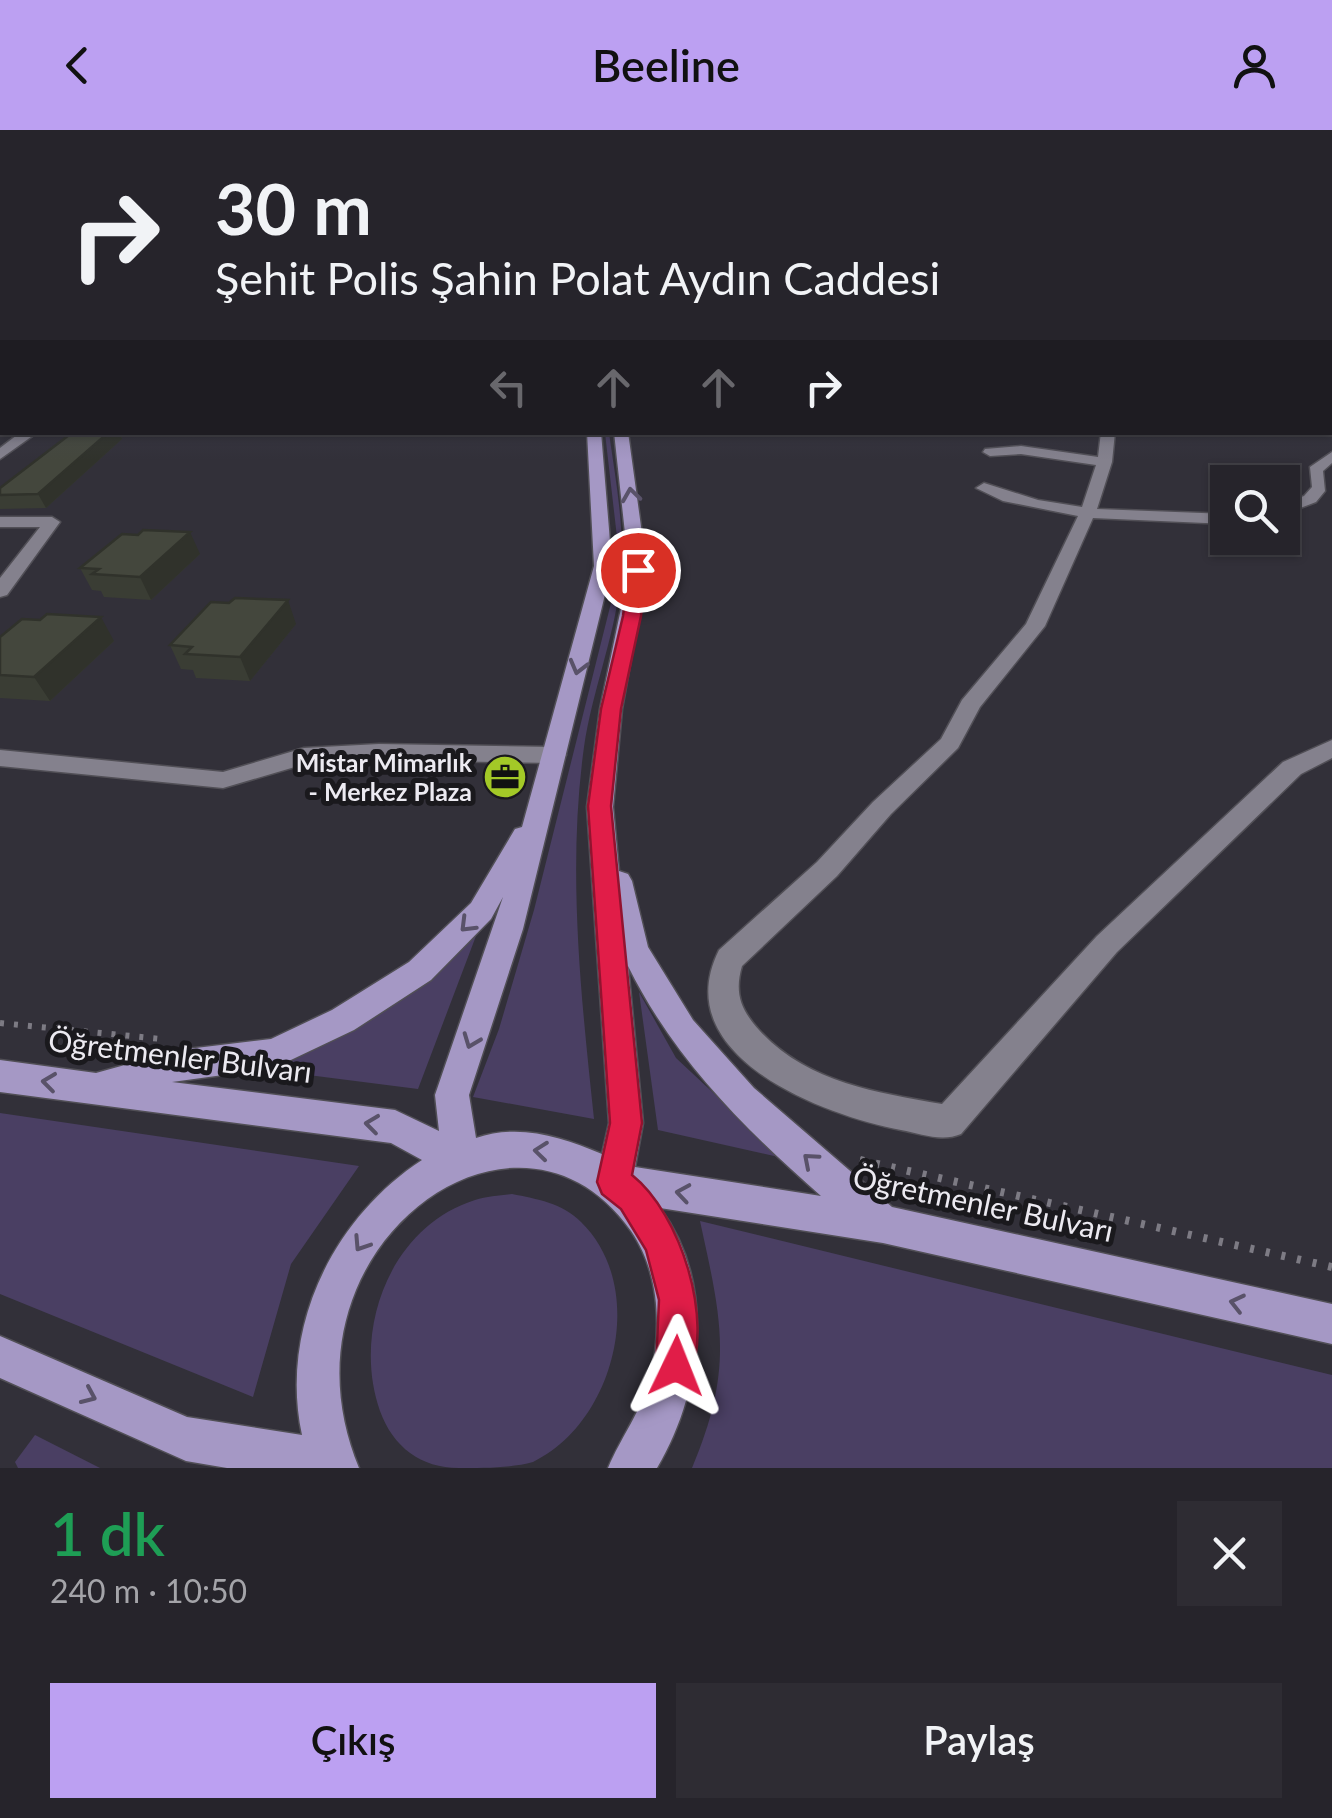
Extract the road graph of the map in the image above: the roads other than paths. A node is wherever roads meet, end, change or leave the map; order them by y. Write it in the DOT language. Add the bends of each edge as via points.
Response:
graph roads {
  1 [pos="594,435"];
  2 [pos="621,435"];
  3 [pos="1108,435"];
  4 [pos="8,444"];
  5 [pos="990,452"];
  6 [pos="0,455"];
  7 [pos="1332,456"];
  8 [pos="1105,462"];
  9 [pos="984,488"];
  10 [pos="1300,504"];
  11 [pos="1088,512"];
  12 [pos="1210,518"];
  13 [pos="0,522"];
  14 [pos="0,591"];
  15 [pos="1332,748"];
  16 [pos="554,755"];
  17 [pos="0,758"];
  18 [pos="600,806"];
  19 [pos="538,814"];
  20 [pos="0,1076"];
  21 [pos="97,1088"];
  22 [pos="461,1161"];
  23 [pos="614,1182"];
  24 [pos="884,1224"];
  25 [pos="1332,1324"];
  26 [pos="0,1357"];
  27 [pos="334,1466"];
  28 [pos="630,1468"];
  1 -- 16 [label="main road, one-way" via="603,566"];
  18 -- 2 [label="main road, one-way" via="638,570"];
  3 -- 8 [label="street"];
  4 -- 6 [label="street"];
  5 -- 8 [label="street"];
  7 -- 10 [label="street" via="1315,470 1320,488"];
  8 -- 11 [label="street"];
  9 -- 11 [label="street"];
  11 -- 12 [label="street"];
  11 -- 15 [label="street" via="1036,626 970,705 950,743 730,959 722,997 750,1045 807,1088 848,1103 950,1122 1107,944 1292,768"];
  13 -- 14 [label="street" via="52,522"];
  16 -- 17 [label="street" via="304,756 223,780"];
  16 -- 19 [label="main road"];
  18 -- 23 [label="main road" via="626,1123"];
  24 -- 18 [label="main road, one-way" via="722,1084 676,1026 633,945"];
  19 -- 21 [label="main road, one-way" via="481,910 420,971 358,1010 274,1053 178,1065"];
  19 -- 22 [label="main road, one-way" via="509,930 452,1095"];
  21 -- 20 [label="main road, Öğretmenler Bulvarı, one-way"];
  22 -- 21 [label="main road, Öğretmenler Bulvarı, one-way" via="396,1127"];
  23 -- 22 [label="main road, one-way" via="594,1166 549,1150 500,1149"];
  22 -- 27 [label="main road, one-way" via="403,1194 363,1238 332,1294 316,1364 321,1437"];
  24 -- 23 [label="main road, Öğretmenler Bulvarı, one-way"];
  23 -- 28 [label="main road" via="633,1197 662,1243 678,1300 676,1366 652,1438"];
  25 -- 24 [label="main road, Öğretmenler Bulvarı, one-way"];
  26 -- 27 [label="main road, one-way" via="186,1439"];
}
